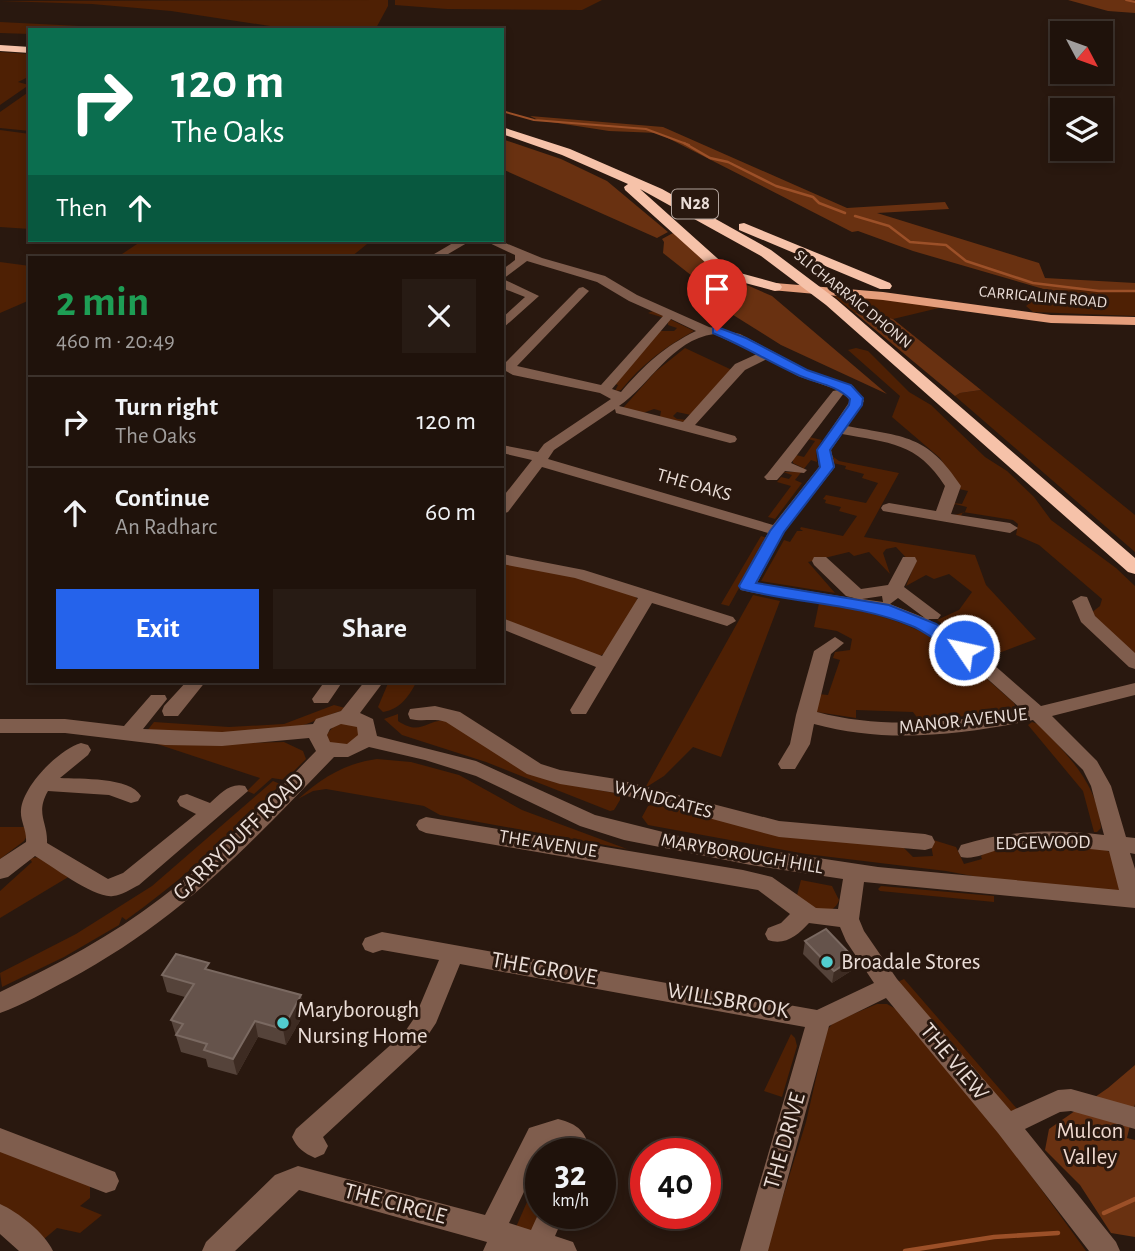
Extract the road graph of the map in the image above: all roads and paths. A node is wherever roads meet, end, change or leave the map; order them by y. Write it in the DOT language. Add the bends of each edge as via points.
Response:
graph roads {
  1 [pos="0,48"];
  2 [pos="28,50"];
  3 [pos="504,131"];
  4 [pos="504,131"];
  5 [pos="504,131"];
  6 [pos="463,242"];
  7 [pos="493,242"];
  8 [pos="521,255"];
  9 [pos="439,256"];
  10 [pos="504,274"];
  11 [pos="504,284"];
  12 [pos="775,287"];
  13 [pos="884,291"];
  14 [pos="576,293"];
  15 [pos="1135,321"];
  16 [pos="504,324"];
  17 [pos="676,329"];
  18 [pos="708,331"];
  19 [pos="768,354"];
  20 [pos="604,390"];
  21 [pos="838,394"];
  22 [pos="617,405"];
  23 [pos="825,410"];
  24 [pos="849,415"];
  25 [pos="686,427"];
  26 [pos="836,429"];
  27 [pos="730,439"];
  28 [pos="504,450"];
  29 [pos="540,459"];
  30 [pos="799,470"];
  31 [pos="504,506"];
  32 [pos="889,508"];
  33 [pos="942,517"];
  34 [pos="1010,528"];
  35 [pos="777,531"];
  36 [pos="504,559"];
  37 [pos="909,561"];
  38 [pos="820,562"];
  39 [pos="1135,568"];
  40 [pos="896,589"];
  41 [pos="647,597"];
  42 [pos="1080,601"];
  43 [pos="884,608"];
  44 [pos="932,615"];
  45 [pos="727,621"];
  46 [pos="504,624"];
  47 [pos="835,643"];
  48 [pos="1135,663"];
  49 [pos="605,664"];
  50 [pos="194,683"];
  51 [pos="333,683"];
  52 [pos="373,683"];
  53 [pos="1135,689"];
  54 [pos="321,699"];
  55 [pos="579,710"];
  56 [pos="1038,713"];
  57 [pos="417,714"];
  58 [pos="805,715"];
  59 [pos="347,716"];
  60 [pos="0,726"];
  61 [pos="129,733"];
  62 [pos="324,740"];
  63 [pos="365,740"];
  64 [pos="81,750"];
  65 [pos="788,764"];
  66 [pos="42,783"];
  67 [pos="239,791"];
  68 [pos="131,796"];
  69 [pos="187,801"];
  70 [pos="212,813"];
  71 [pos="426,825"];
  72 [pos="925,842"];
  73 [pos="1127,845"];
  74 [pos="36,846"];
  75 [pos="968,851"];
  76 [pos="0,871"];
  77 [pos="853,873"];
  78 [pos="1134,900"];
  79 [pos="806,912"];
  80 [pos="848,919"];
  81 [pos="776,934"];
  82 [pos="373,944"];
  83 [pos="453,953"];
  84 [pos="636,985"];
  85 [pos="895,992"];
  86 [pos="0,1003"];
  87 [pos="818,1026"];
  88 [pos="1135,1118"];
  89 [pos="1007,1125"];
  90 [pos="537,1138"];
  91 [pos="573,1138"];
  92 [pos="0,1140"];
  93 [pos="315,1146"];
  94 [pos="525,1169"];
  95 [pos="106,1181"];
  96 [pos="0,1217"];
  97 [pos="552,1229"];
  98 [pos="498,1238"];
  99 [pos="551,1248"];
  100 [pos="39,1251"];
  101 [pos="216,1251"];
  102 [pos="754,1251"];
  103 [pos="1106,1251"];
  1 -- 2 [label="highway"];
  3 -- 39 [label="highway, SLI CHARRAIG DHONN / N28" via="657,192 748,242 831,302"];
  4 -- 12 [label="highway, N28" via="615,177 721,269"];
  5 -- 13 [label="highway, N28" via="596,159"];
  6 -- 9 [label="street"];
  7 -- 8 [label="street"];
  8 -- 10 [label="street" via="522,261"];
  8 -- 18 [label="street" via="601,279"];
  11 -- 16 [label="street" via="533,296"];
  12 -- 13 [label="main road, CARRIGALINE ROAD"];
  13 -- 15 [label="main road, CARRIGALINE ROAD" via="996,313"];
  14 -- 20 [label="street" via="509,368"];
  17 -- 20 [label="street" via="662,322"];
  18 -- 19 [label="street" via="736,337"];
  18 -- 22 [label="street" via="676,346 649,367"];
  19 -- 24 [label="street" via="850,391 856,401"];
  19 -- 25 [label="street" via="740,367"];
  20 -- 22 [label="street"];
  21 -- 23 [label="street"];
  22 -- 25 [label="street"];
  22 -- 29 [label="street" via="561,438"];
  23 -- 24 [label="street"];
  23 -- 30 [label="street" via="777,471"];
  24 -- 26 [label="street"];
  25 -- 27 [label="street"];
  26 -- 33 [label="street" via="901,439 934,458 953,486"];
  26 -- 35 [label="street" via="824,450 827,467"];
  28 -- 29 [label="street, THE OAKS"];
  29 -- 31 [label="street"];
  29 -- 35 [label="street, THE OAKS"];
  32 -- 33 [label="street"];
  33 -- 34 [label="street"];
  35 -- 43 [label="street, EDGEWOOD" via="747,586"];
  36 -- 41 [label="street" via="578,574"];
  37 -- 40 [label="street"];
  38 -- 40 [label="street" via="852,592"];
  40 -- 43 [label="street"];
  40 -- 44 [label="street"];
  41 -- 45 [label="street"];
  41 -- 49 [label="street"];
  42 -- 48 [label="street" via="1087,618"];
  43 -- 56 [label="street, EDGEWOOD" via="948,638"];
  46 -- 49 [label="street"];
  47 -- 58 [label="street" via="823,651"];
  49 -- 55 [label="street"];
  50 -- 61 [label="street"];
  51 -- 54 [label="street"];
  52 -- 59 [label="street"];
  53 -- 56 [label="street, MANOR AVENUE"];
  56 -- 58 [label="street, MANOR AVENUE" via="892,729"];
  56 -- 73 [label="street, EDGEWOOD" via="1090,766"];
  57 -- 72 [label="street, WYNDGATES" via="453,717 534,769 560,777 616,786 779,829"];
  58 -- 65 [label="street" via="800,744"];
  59 -- 62 [label="street" via="330,720"];
  59 -- 63 [label="street" via="366,724"];
  60 -- 61 [label="street" via="65,726"];
  61 -- 62 [label="street" via="222,739 294,734"];
  62 -- 63 [label="street" via="345,751"];
  62 -- 86 [label="street, GARRYDUFF ROAD" via="217,864 171,903 109,946"];
  63 -- 77 [label="street, MARYBOROUGH HILL" via="464,763 580,817 624,832"];
  64 -- 66 [label="street"];
  66 -- 68 [label="street" via="111,789"];
  66 -- 74 [label="street" via="32,800 31,817 39,833"];
  67 -- 70 [label="street"];
  69 -- 70 [label="street"];
  70 -- 74 [label="street" via="131,879 112,888"];
  71 -- 79 [label="street, THE AVENUE" via="764,883"];
  73 -- 75 [label="street, EDGEWOOD" via="1045,838 989,842"];
  73 -- 78 [label="street"];
  74 -- 76 [label="street"];
  77 -- 78 [label="street, MARYBOROUGH HILL"];
  77 -- 80 [label="street"];
  79 -- 80 [label="street"];
  79 -- 81 [label="street" via="789,930"];
  80 -- 85 [label="street, THE VIEW" via="854,935"];
  82 -- 83 [label="street, THE GROVE" via="382,941"];
  83 -- 84 [label="street, THE GROVE"];
  83 -- 93 [label="street" via="418,1032 305,1137"];
  84 -- 87 [label="street, WILLSBROOK"];
  85 -- 87 [label="street"];
  85 -- 89 [label="street, THE VIEW"];
  87 -- 102 [label="street, THE DRIVE"];
  88 -- 89 [label="street" via="1072,1100 1058,1101"];
  89 -- 103 [label="street, THE VIEW"];
  90 -- 91 [label="street" via="550,1129 564,1130"];
  92 -- 95 [label="street"];
  94 -- 98 [label="street"];
  96 -- 100 [label="street"];
  97 -- 99 [label="street, THE CIRCLE"];
  98 -- 99 [label="street, THE CIRCLE"];
  98 -- 101 [label="street, THE CIRCLE" via="298,1178 284,1184"];
}
